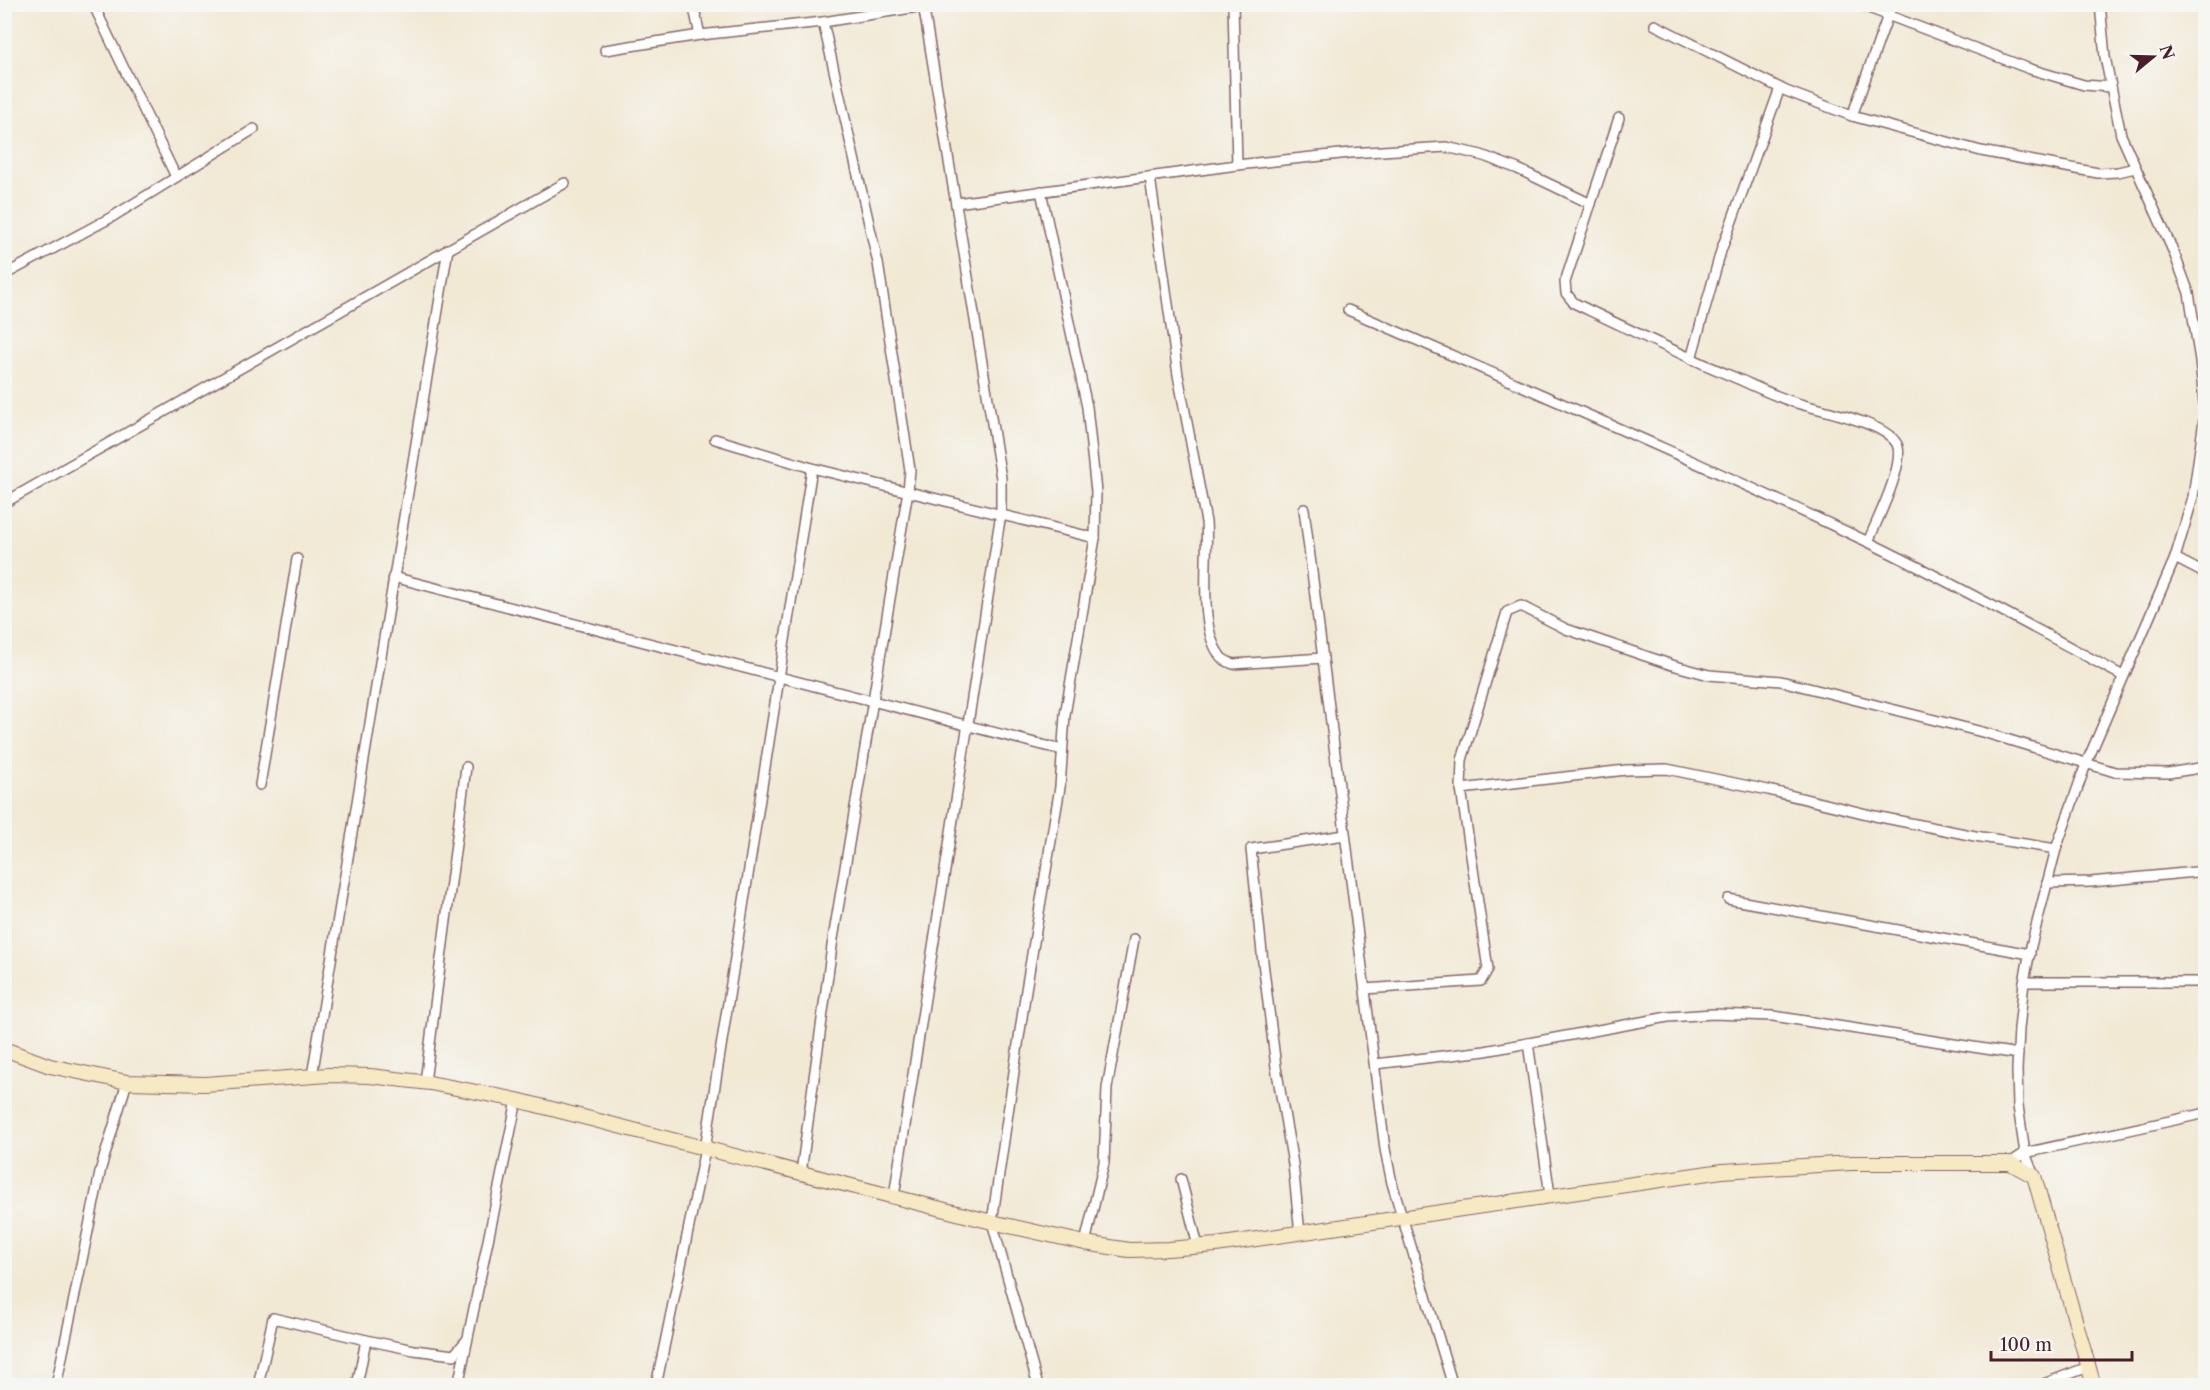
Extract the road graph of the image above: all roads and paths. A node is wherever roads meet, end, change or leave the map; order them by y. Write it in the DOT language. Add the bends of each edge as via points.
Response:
graph roads {
  1 [pos="93,4"];
  2 [pos="693,4"];
  3 [pos="937,4"];
  4 [pos="1233,4"];
  5 [pos="1858,4"];
  6 [pos="1892,4"];
  7 [pos="2100,4"];
  8 [pos="924,6"];
  9 [pos="1889,16"];
  10 [pos="823,22"];
  11 [pos="1654,25"];
  12 [pos="700,35"];
  13 [pos="605,50"];
  14 [pos="2111,87"];
  15 [pos="1780,88"];
  16 [pos="1852,116"];
  17 [pos="1619,118"];
  18 [pos="254,129"];
  19 [pos="1237,165"];
  20 [pos="2135,168"];
  21 [pos="176,177"];
  22 [pos="1150,177"];
  23 [pos="565,183"];
  24 [pos="1041,191"];
  25 [pos="956,203"];
  26 [pos="1592,204"];
  27 [pos="448,249"];
  28 [pos="4,275"];
  29 [pos="1348,310"];
  30 [pos="1691,359"];
  31 [pos="2205,413"];
  32 [pos="715,439"];
  33 [pos="813,468"];
  34 [pos="909,491"];
  35 [pos="4,503"];
  36 [pos="1304,509"];
  37 [pos="1001,513"];
  38 [pos="1095,538"];
  39 [pos="1868,542"];
  40 [pos="2175,558"];
  41 [pos="297,559"];
  42 [pos="2205,574"];
  43 [pos="393,577"];
  44 [pos="1323,658"];
  45 [pos="2123,676"];
  46 [pos="780,677"];
  47 [pos="873,701"];
  48 [pos="969,726"];
  49 [pos="1062,750"];
  50 [pos="2086,764"];
  51 [pos="466,767"];
  52 [pos="2205,767"];
  53 [pos="260,785"];
  54 [pos="1461,789"];
  55 [pos="1345,835"];
  56 [pos="2056,849"];
  57 [pos="2205,871"];
  58 [pos="2047,883"];
  59 [pos="1728,899"];
  60 [pos="1134,939"];
  61 [pos="2030,954"];
  62 [pos="2024,982"];
  63 [pos="2205,982"];
  64 [pos="1365,989"];
  65 [pos="1528,1043"];
  66 [pos="4,1049"];
  67 [pos="2018,1054"];
  68 [pos="1375,1064"];
  69 [pos="312,1076"];
  70 [pos="127,1082"];
  71 [pos="425,1082"];
  72 [pos="517,1100"];
  73 [pos="2205,1113"];
  74 [pos="705,1149"];
  75 [pos="2025,1153"];
  76 [pos="2010,1163"];
  77 [pos="801,1173"];
  78 [pos="2034,1176"];
  79 [pos="1182,1179"];
  80 [pos="1550,1195"];
  81 [pos="894,1196"];
  82 [pos="1403,1218"];
  83 [pos="992,1222"];
  84 [pos="1300,1234"];
  85 [pos="1085,1244"];
  86 [pos="1198,1246"];
  87 [pos="366,1340"];
  88 [pos="467,1340"];
  89 [pos="2088,1367"];
  90 [pos="56,1386"];
  91 [pos="258,1386"];
  92 [pos="357,1386"];
  93 [pos="458,1386"];
  94 [pos="656,1386"];
  95 [pos="1038,1386"];
  96 [pos="1453,1386"];
  97 [pos="2038,1386"];
  98 [pos="2094,1386"];
  1 -- 21 [label="street"];
  2 -- 12 [label="street"];
  3 -- 8 [label="street"];
  4 -- 19 [label="street"];
  5 -- 9 [label="street"];
  6 -- 9 [label="street"];
  7 -- 14 [label="street"];
  8 -- 10 [label="street"];
  8 -- 25 [label="street"];
  9 -- 14 [label="street" via="2031,69 2084,85"];
  9 -- 16 [label="street"];
  10 -- 12 [label="street"];
  10 -- 34 [label="street" via="878,263 907,447"];
  11 -- 15 [label="street"];
  12 -- 13 [label="street"];
  14 -- 20 [label="street" via="2121,135"];
  15 -- 16 [label="street"];
  15 -- 30 [label="street" via="1721,251"];
  16 -- 20 [label="street" via="1981,151 2098,173"];
  17 -- 26 [label="street"];
  18 -- 21 [label="street"];
  19 -- 22 [label="street"];
  19 -- 26 [label="street" via="1446,147 1518,169"];
  20 -- 31 [label="street" via="2189,293"];
  21 -- 28 [label="street" via="112,217"];
  22 -- 24 [label="street"];
  22 -- 44 [label="street" via="1178,375 1206,522 1206,609 1211,637 1221,658 1233,664"];
  23 -- 27 [label="street"];
  24 -- 25 [label="street"];
  24 -- 38 [label="street" via="1087,407 1096,492"];
  25 -- 37 [label="street" via="1001,478"];
  26 -- 30 [label="street" via="1565,282 1566,293 1574,303"];
  27 -- 35 [label="street"];
  27 -- 43 [label="street"];
  29 -- 39 [label="street"];
  30 -- 39 [label="street" via="1796,403 1856,420 1893,437 1898,460"];
  31 -- 40 [label="street" via="2193,496"];
  32 -- 33 [label="street"];
  33 -- 34 [label="street"];
  33 -- 46 [label="street"];
  34 -- 37 [label="street"];
  34 -- 47 [label="street"];
  36 -- 44 [label="street"];
  37 -- 38 [label="street"];
  37 -- 48 [label="street"];
  38 -- 49 [label="street"];
  39 -- 45 [label="street"];
  40 -- 42 [label="street"];
  40 -- 45 [label="street"];
  41 -- 53 [label="street"];
  43 -- 46 [label="street"];
  43 -- 69 [label="street"];
  44 -- 55 [label="street"];
  45 -- 50 [label="street"];
  46 -- 47 [label="street"];
  46 -- 74 [label="street"];
  47 -- 48 [label="street"];
  47 -- 77 [label="street" via="833,939"];
  48 -- 49 [label="street"];
  48 -- 81 [label="street"];
  49 -- 83 [label="street" via="1060,787"];
  50 -- 52 [label="street" via="2136,774"];
  50 -- 54 [label="street" via="1986,733 1781,681 1709,675 1672,665 1566,629 1521,606 1507,612 1480,694 1462,760"];
  50 -- 56 [label="street"];
  51 -- 71 [label="street"];
  54 -- 56 [label="street" via="1667,769 1875,816"];
  54 -- 64 [label="street" via="1488,969 1481,981"];
  55 -- 64 [label="street"];
  55 -- 84 [label="street" via="1251,849"];
  56 -- 58 [label="street"];
  57 -- 58 [label="street"];
  58 -- 61 [label="street"];
  59 -- 61 [label="street"];
  60 -- 85 [label="street" via="1107,1088 1104,1163"];
  61 -- 62 [label="street"];
  62 -- 63 [label="street"];
  62 -- 67 [label="street"];
  64 -- 68 [label="street"];
  65 -- 67 [label="street" via="1668,1017 1713,1014 1773,1016"];
  65 -- 68 [label="street"];
  65 -- 80 [label="street"];
  66 -- 70 [label="street" via="51,1066"];
  67 -- 75 [label="street" via="2018,1106"];
  68 -- 82 [label="street" via="1385,1149"];
  69 -- 70 [label="street" via="205,1084"];
  69 -- 71 [label="street" via="370,1076"];
  70 -- 90 [label="street" via="101,1168"];
  71 -- 72 [label="street"];
  72 -- 74 [label="street"];
  72 -- 88 [label="street"];
  73 -- 75 [label="street"];
  74 -- 77 [label="street"];
  74 -- 94 [label="street"];
  75 -- 76 [label="street"];
  75 -- 78 [label="street"];
  76 -- 78 [label="street"];
  76 -- 80 [label="street" via="1783,1166"];
  77 -- 81 [label="street"];
  78 -- 89 [label="street"];
  79 -- 86 [label="street"];
  80 -- 82 [label="street"];
  81 -- 83 [label="street"];
  82 -- 84 [label="street"];
  82 -- 96 [label="street"];
  83 -- 85 [label="street"];
  83 -- 95 [label="street"];
  84 -- 86 [label="street"];
  85 -- 86 [label="street" via="1129,1250"];
  87 -- 88 [label="street" via="454,1355"];
  87 -- 91 [label="street" via="273,1318"];
  87 -- 92 [label="street"];
  88 -- 93 [label="street"];
  89 -- 97 [label="street"];
  89 -- 98 [label="street"];
}
